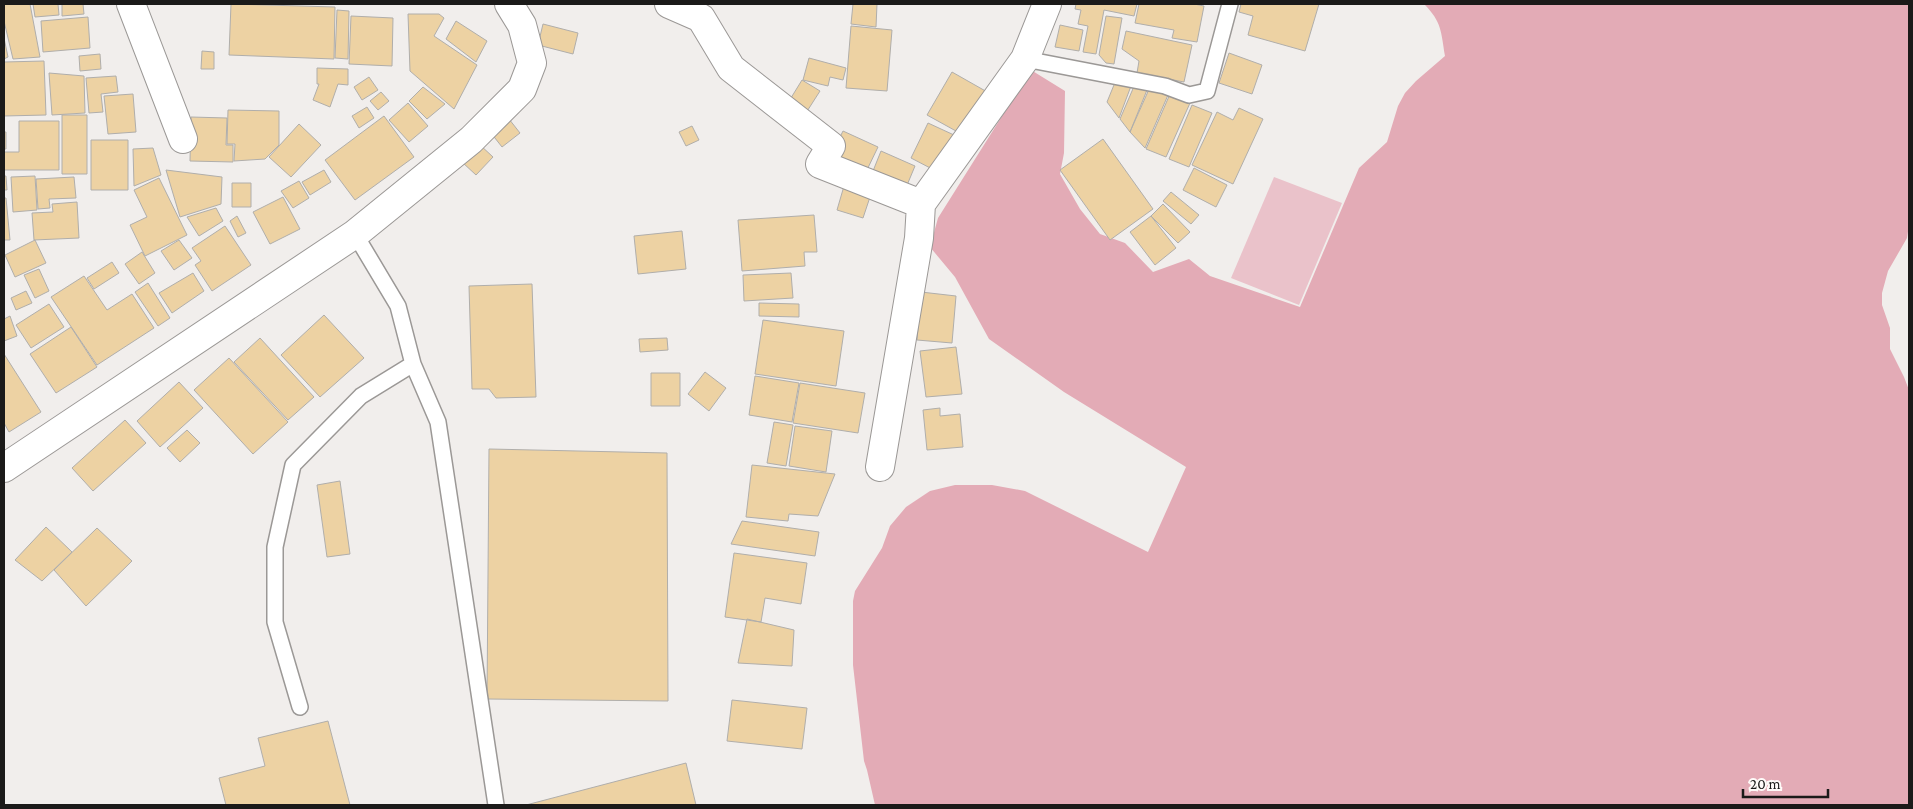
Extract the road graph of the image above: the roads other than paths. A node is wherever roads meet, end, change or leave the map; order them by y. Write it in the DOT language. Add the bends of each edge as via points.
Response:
graph roads {
  1 [pos="131,4"];
  2 [pos="510,4"];
  3 [pos="669,4"];
  4 [pos="1047,4"];
  5 [pos="1230,4"];
  6 [pos="1025,59"];
  7 [pos="183,139"];
  8 [pos="921,204"];
  9 [pos="355,234"];
  10 [pos="413,364"];
  11 [pos="880,467"];
  12 [pos="4,468"];
  13 [pos="300,707"];
  14 [pos="496,805"];
  1 -- 7 [label="street"];
  2 -- 9 [label="street" via="522,25 532,63 522,89 471,140"];
  3 -- 8 [label="street" via="701,18 731,68 831,146 820,164"];
  4 -- 6 [label="street"];
  5 -- 6 [label="lane" via="1207,91 1189,95 1165,86"];
  6 -- 8 [label="street"];
  8 -- 11 [label="street" via="919,238"];
  9 -- 10 [label="lane" via="398,306"];
  9 -- 12 [label="street"];
  10 -- 13 [label="lane" via="361,396 294,465 275,546 275,622"];
  10 -- 14 [label="lane" via="438,422"];
}
